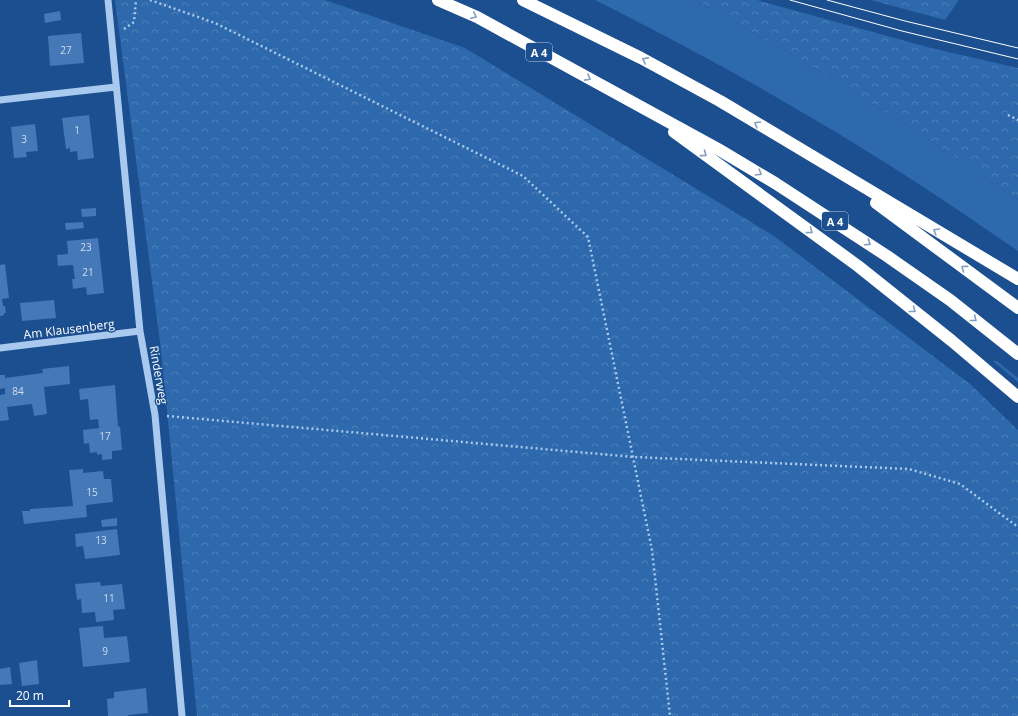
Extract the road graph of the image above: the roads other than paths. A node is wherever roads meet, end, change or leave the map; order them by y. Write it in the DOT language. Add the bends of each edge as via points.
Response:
graph roads {
  1 [pos="108,0"];
  2 [pos="438,0"];
  3 [pos="523,0"];
  4 [pos="116,87"];
  5 [pos="0,100"];
  6 [pos="639,107"];
  7 [pos="815,159"];
  8 [pos="1018,279"];
  9 [pos="1018,308"];
  10 [pos="140,331"];
  11 [pos="0,348"];
  12 [pos="1018,354"];
  13 [pos="1018,397"];
  14 [pos="182,716"];
  1 -- 4 [label="street, Rinderweg"];
  2 -- 6 [label="highway, A 4, one-way" via="477,17"];
  7 -- 3 [label="highway, one-way" via="641,58"];
  4 -- 5 [label="street"];
  4 -- 10 [label="street, Rinderweg"];
  6 -- 12 [label="highway, A 4, one-way" via="718,149 827,216 950,300"];
  6 -- 13 [label="highway, one-way" via="858,266"];
  8 -- 7 [label="highway, one-way"];
  9 -- 7 [label="highway, one-way"];
  10 -- 11 [label="street, Am Klausenberg"];
  10 -- 14 [label="street, Rinderweg" via="155,415"];
}
